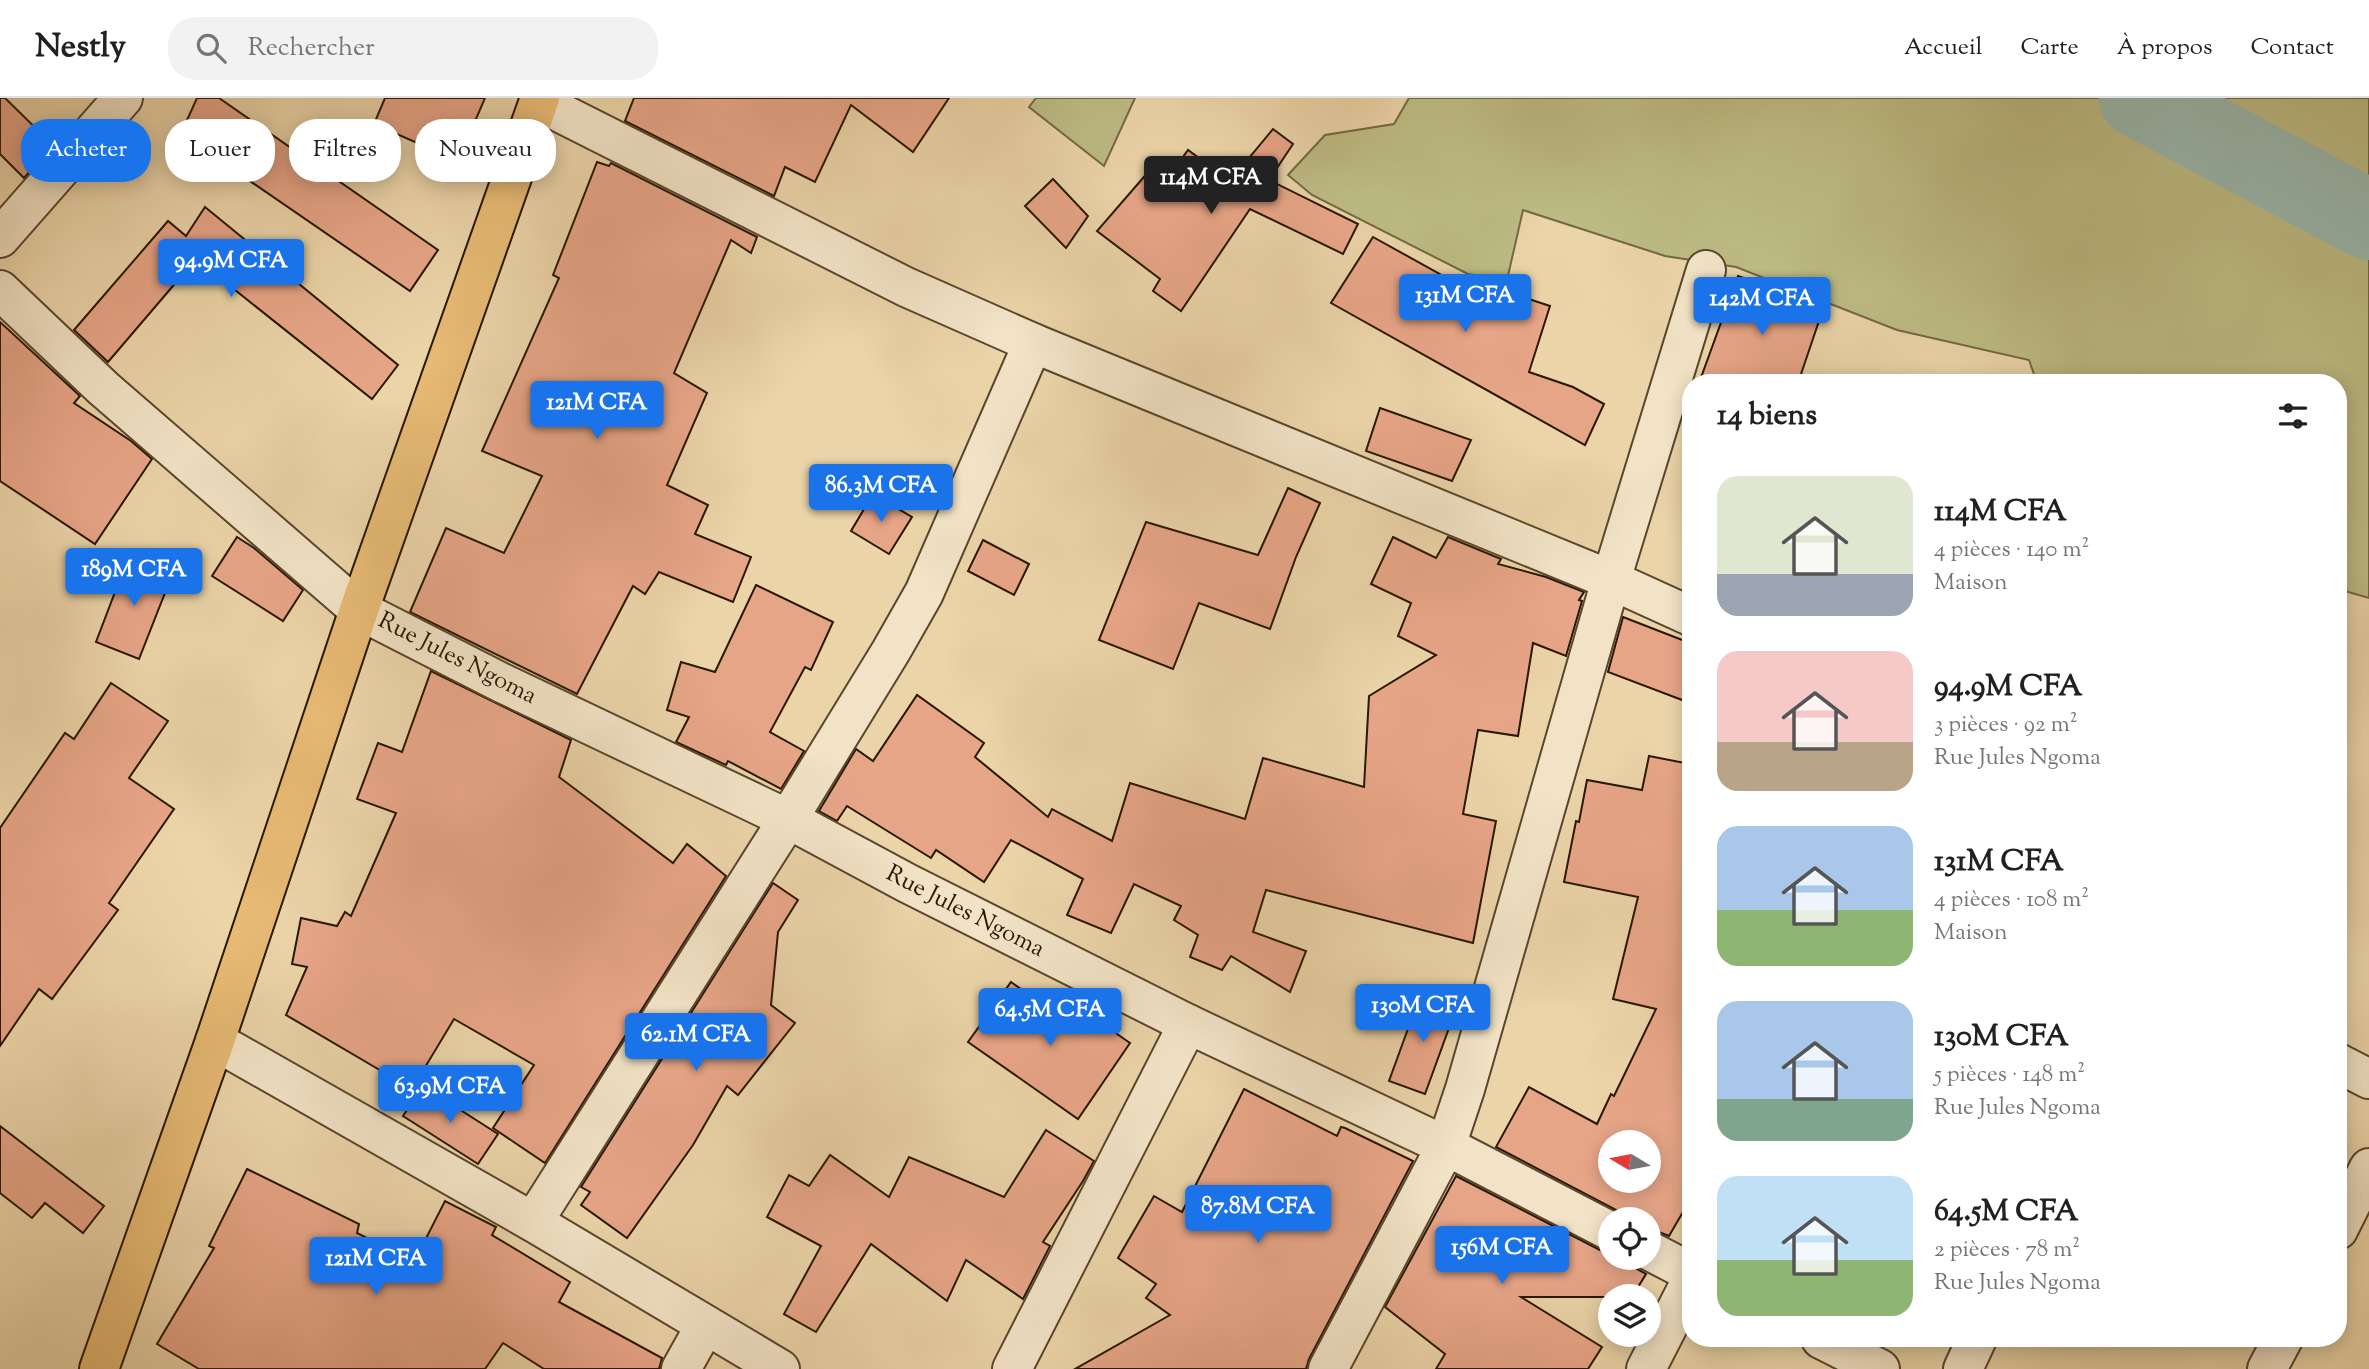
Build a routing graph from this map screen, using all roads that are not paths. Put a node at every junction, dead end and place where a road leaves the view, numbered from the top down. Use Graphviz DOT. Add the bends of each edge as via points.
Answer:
graph roads {
  1 [pos="123,98"];
  2 [pos="539,100"];
  3 [pos="0,238"];
  4 [pos="1706,270"];
  5 [pos="0,290"];
  6 [pos="1034,342"];
  7 [pos="1611,580"];
  8 [pos="359,610"];
  9 [pos="1682,612"];
  10 [pos="788,819"];
  11 [pos="1188,1024"];
  12 [pos="215,1041"];
  13 [pos="2347,1068"];
  14 [pos="2369,1079"];
  15 [pos="1446,1146"];
  16 [pos="2369,1168"];
  17 [pos="2347,1212"];
  18 [pos="533,1222"];
  19 [pos="1598,1225"];
  20 [pos="1661,1257"];
  21 [pos="1682,1268"];
  22 [pos="1682,1299"];
  23 [pos="705,1326"];
  24 [pos="1837,1347"];
  25 [pos="1974,1347"];
  26 [pos="2279,1347"];
  27 [pos="99,1369"];
  28 [pos="681,1369"];
  29 [pos="780,1369"];
  30 [pos="1012,1369"];
  31 [pos="1328,1369"];
  32 [pos="1646,1369"];
  33 [pos="1880,1369"];
  34 [pos="1962,1369"];
  35 [pos="2267,1369"];
  1 -- 3 [label="street"];
  2 -- 6 [label="street" via="906,287"];
  2 -- 8 [label="highway"];
  4 -- 7 [label="street"];
  5 -- 8 [label="street, Rue Jules Ngoma" via="103,388"];
  6 -- 7 [label="street"];
  6 -- 10 [label="street" via="924,593"];
  7 -- 9 [label="street"];
  7 -- 15 [label="street"];
  8 -- 10 [label="street, Rue Jules Ngoma"];
  8 -- 12 [label="highway"];
  10 -- 11 [label="street, Rue Jules Ngoma"];
  10 -- 18 [label="street"];
  11 -- 15 [label="street, Rue Jules Ngoma"];
  11 -- 30 [label="street"];
  12 -- 18 [label="street"];
  12 -- 27 [label="highway"];
  13 -- 14 [label="street"];
  15 -- 19 [label="street, Rue Jules Ngoma"];
  15 -- 31 [label="street"];
  16 -- 17 [label="street"];
  18 -- 23 [label="street"];
  20 -- 21 [label="street"];
  22 -- 32 [label="street"];
  23 -- 28 [label="street"];
  23 -- 29 [label="street"];
  24 -- 33 [label="street"];
  25 -- 34 [label="street"];
  26 -- 35 [label="street"];
}
